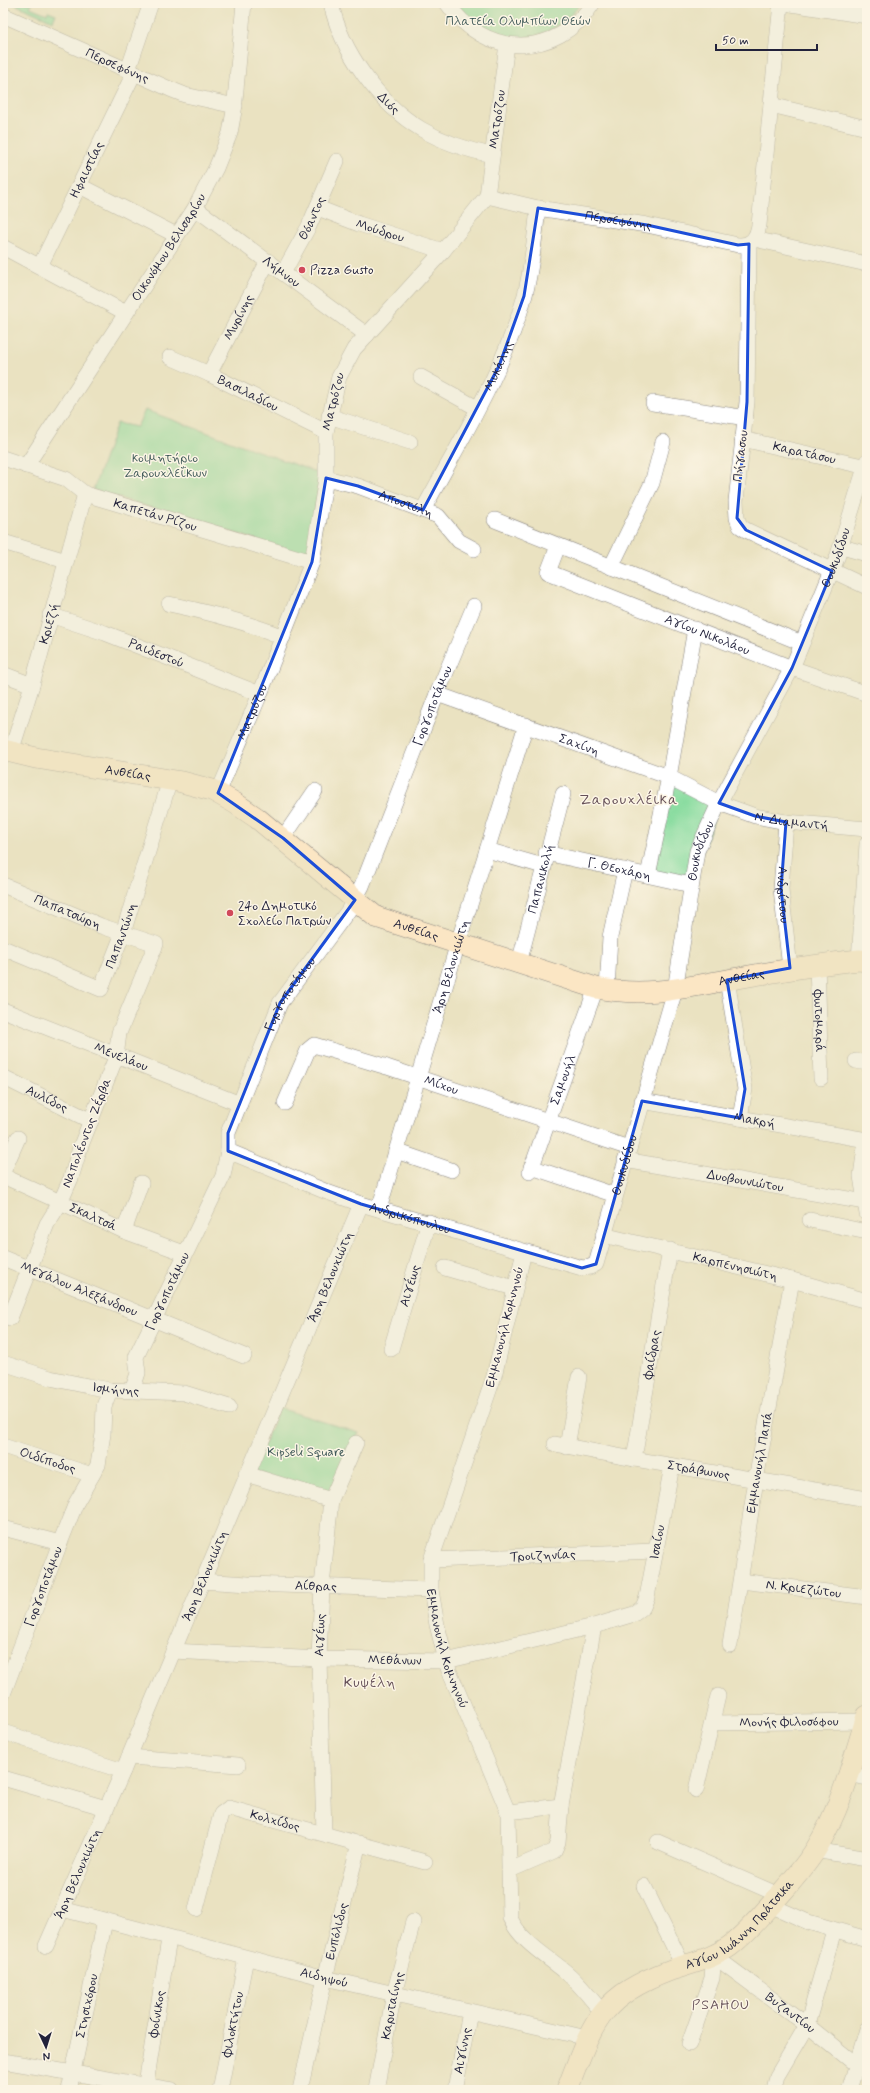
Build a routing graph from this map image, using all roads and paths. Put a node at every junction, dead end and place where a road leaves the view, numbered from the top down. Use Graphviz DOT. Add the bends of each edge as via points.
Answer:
graph roads {
  1 [pos="151,3"];
  2 [pos="244,3"];
  3 [pos="330,3"];
  4 [pos="447,3"];
  5 [pos="593,3"];
  6 [pos="781,3"];
  7 [pos="785,3"];
  8 [pos="3,15"];
  9 [pos="867,16"];
  10 [pos="507,44"];
  11 [pos="131,71"];
  12 [pos="771,105"];
  13 [pos="235,106"];
  14 [pos="867,128"];
  15 [pos="492,155"];
  16 [pos="337,161"];
  17 [pos="80,186"];
  18 [pos="487,196"];
  19 [pos="195,208"];
  20 [pos="318,208"];
  21 [pos="538,208"];
  22 [pos="176,235"];
  23 [pos="752,242"];
  24 [pos="3,247"];
  25 [pos="443,250"];
  26 [pos="268,261"];
  27 [pos="867,264"];
  28 [pos="40,266"];
  29 [pos="283,273"];
  30 [pos="126,313"];
  31 [pos="367,335"];
  32 [pos="170,357"];
  33 [pos="209,374"];
  34 [pos="422,376"];
  35 [pos="653,403"];
  36 [pos="477,408"];
  37 [pos="329,416"];
  38 [pos="746,418"];
  39 [pos="326,432"];
  40 [pos="742,439"];
  41 [pos="410,442"];
  42 [pos="663,442"];
  43 [pos="3,458"];
  44 [pos="866,465"];
  45 [pos="26,466"];
  46 [pos="326,478"];
  47 [pos="85,494"];
  48 [pos="423,510"];
  49 [pos="495,520"];
  50 [pos="3,542"];
  51 [pos="558,546"];
  52 [pos="842,547"];
  53 [pos="474,549"];
  54 [pos="867,554"];
  55 [pos="66,561"];
  56 [pos="312,562"];
  57 [pos="611,567"];
  58 [pos="832,571"];
  59 [pos="867,587"];
  60 [pos="169,604"];
  61 [pos="474,606"];
  62 [pos="50,615"];
  63 [pos="695,629"];
  64 [pos="283,637"];
  65 [pos="802,643"];
  66 [pos="792,668"];
  67 [pos="3,674"];
  68 [pos="32,685"];
  69 [pos="260,694"];
  70 [pos="437,694"];
  71 [pos="867,694"];
  72 [pos="526,725"];
  73 [pos="7,751"];
  74 [pos="669,777"];
  75 [pos="170,780"];
  76 [pos="315,791"];
  77 [pos="218,793"];
  78 [pos="564,794"];
  79 [pos="719,803"];
  80 [pos="786,822"];
  81 [pos="867,829"];
  82 [pos="283,838"];
  83 [pos="867,844"];
  84 [pos="487,850"];
  85 [pos="545,859"];
  86 [pos="625,870"];
  87 [pos="648,875"];
  88 [pos="3,885"];
  89 [pos="691,885"];
  90 [pos="355,900"];
  91 [pos="123,933"];
  92 [pos="458,943"];
  93 [pos="156,944"];
  94 [pos="3,948"];
  95 [pos="863,960"];
  96 [pos="519,963"];
  97 [pos="817,964"];
  98 [pos="790,968"];
  99 [pos="727,980"];
  100 [pos="602,989"];
  101 [pos="675,990"];
  102 [pos="3,1010"];
  103 [pos="116,1057"];
  104 [pos="3,1077"];
  105 [pos="418,1078"];
  106 [pos="821,1078"];
  107 [pos="642,1101"];
  108 [pos="285,1103"];
  109 [pos="240,1104"];
  110 [pos="740,1118"];
  111 [pos="91,1121"];
  112 [pos="549,1121"];
  113 [pos="18,1138"];
  114 [pos="866,1140"];
  115 [pos="228,1151"];
  116 [pos="396,1151"];
  117 [pos="627,1154"];
  118 [pos="451,1170"];
  119 [pos="3,1172"];
  120 [pos="3,1176"];
  121 [pos="141,1183"];
  122 [pos="615,1194"];
  123 [pos="60,1203"];
  124 [pos="361,1204"];
  125 [pos="866,1208"];
  126 [pos="379,1209"];
  127 [pos="810,1220"];
  128 [pos="429,1222"];
  129 [pos="124,1231"];
  130 [pos="867,1232"];
  131 [pos="603,1235"];
  132 [pos="670,1250"];
  133 [pos="524,1252"];
  134 [pos="184,1253"];
  135 [pos="3,1258"];
  136 [pos="596,1264"];
  137 [pos="30,1268"];
  138 [pos="445,1268"];
  139 [pos="792,1280"];
  140 [pos="514,1288"];
  141 [pos="867,1301"];
  142 [pos="10,1318"];
  143 [pos="153,1320"];
  144 [pos="390,1349"];
  145 [pos="244,1356"];
  146 [pos="3,1363"];
  147 [pos="579,1377"];
  148 [pos="110,1390"];
  149 [pos="132,1391"];
  150 [pos="229,1406"];
  151 [pos="356,1443"];
  152 [pos="3,1446"];
  153 [pos="634,1459"];
  154 [pos="672,1466"];
  155 [pos="246,1474"];
  156 [pos="92,1475"];
  157 [pos="756,1480"];
  158 [pos="867,1499"];
  159 [pos="331,1500"];
  160 [pos="3,1528"];
  161 [pos="60,1543"];
  162 [pos="655,1551"];
  163 [pos="431,1560"];
  164 [pos="201,1581"];
  165 [pos="741,1581"];
  166 [pos="322,1586"];
  167 [pos="431,1590"];
  168 [pos="867,1596"];
  169 [pos="634,1614"];
  170 [pos="594,1626"];
  171 [pos="730,1645"];
  172 [pos="173,1651"];
  173 [pos="319,1659"];
  174 [pos="446,1661"];
  175 [pos="3,1694"];
  176 [pos="718,1696"];
  177 [pos="866,1718"];
  178 [pos="712,1723"];
  179 [pos="3,1732"];
  180 [pos="129,1757"];
  181 [pos="238,1765"];
  182 [pos="123,1771"];
  183 [pos="858,1776"];
  184 [pos="3,1778"];
  185 [pos="696,1790"];
  186 [pos="561,1806"];
  187 [pos="106,1808"];
  188 [pos="508,1812"];
  189 [pos="324,1833"];
  190 [pos="658,1842"];
  191 [pos="359,1843"];
  192 [pos="815,1850"];
  193 [pos="867,1860"];
  194 [pos="425,1862"];
  195 [pos="510,1870"];
  196 [pos="644,1886"];
  197 [pos="775,1900"];
  198 [pos="62,1909"];
  199 [pos="196,1909"];
  200 [pos="106,1921"];
  201 [pos="412,1922"];
  202 [pos="834,1930"];
  203 [pos="169,1938"];
  204 [pos="867,1939"];
  205 [pos="46,1946"];
  206 [pos="714,1956"];
  207 [pos="246,1958"];
  208 [pos="683,1966"];
  209 [pos="325,1978"];
  210 [pos="394,1994"];
  211 [pos="470,2012"];
  212 [pos="602,2012"];
  213 [pos="807,2025"];
  214 [pos="867,2028"];
  215 [pos="587,2038"];
  216 [pos="689,2044"];
  217 [pos="3,2061"];
  218 [pos="862,2067"];
  219 [pos="72,2074"];
  220 [pos="145,2088"];
  221 [pos="69,2090"];
  222 [pos="172,2090"];
  223 [pos="220,2090"];
  224 [pos="300,2090"];
  225 [pos="376,2090"];
  226 [pos="455,2090"];
  227 [pos="567,2090"];
  228 [pos="774,2090"];
  229 [pos="849,2090"];
  1 -- 11 [label="street, Ηφαιστίας"];
  2 -- 13 [label="street, Οικονόμου Βελισαρίου"];
  3 -- 15 [label="street, Διός" via="343,40 356,63 390,104 419,128 438,139"];
  4 -- 10 [label="street" via="455,15 478,34 492,41"];
  5 -- 10 [label="street" via="572,27 558,36 524,45"];
  6 -- 12 [label="street, Πήγασου"];
  7 -- 9 [label="street"];
  8 -- 11 [label="street, Περσεφόνης"];
  10 -- 15 [label="street, Ματρόζου"];
  11 -- 13 [label="street, Περσεφόνης" via="185,95"];
  11 -- 17 [label="street, Ηφαιστίας"];
  12 -- 14 [label="street"];
  12 -- 23 [label="street, Πήγασου" via="759,225"];
  13 -- 19 [label="street, Οικονόμου Βελισαρίου" via="225,147"];
  15 -- 18 [label="street, Ματρόζου"];
  16 -- 20 [label="street, Θόαντος"];
  17 -- 22 [label="street"];
  17 -- 28 [label="street, Ηφαιστίας"];
  18 -- 21 [label="street, Περσεφόνης"];
  18 -- 25 [label="street, Ματρόζου"];
  19 -- 22 [label="street, Οικονόμου Βελισαρίου"];
  19 -- 26 [label="street, Λήμνου"];
  20 -- 25 [label="street, Μούδρου"];
  20 -- 29 [label="street, Θόαντος"];
  21 -- 23 [label="street, Περσεφόνης" via="647,225 738,245"];
  21 -- 36 [label="street, Μυκάλης" via="530,272 524,296 499,366"];
  22 -- 30 [label="street, Οικονόμου Βελισαρίου"];
  23 -- 27 [label="street"];
  23 -- 38 [label="street, Πήγασου"];
  24 -- 28 [label="street"];
  25 -- 31 [label="street, Ματρόζου"];
  26 -- 29 [label="street, Λήμνου"];
  26 -- 33 [label="street, Μυρίνης"];
  28 -- 30 [label="street"];
  29 -- 31 [label="street, Λήμνου"];
  30 -- 45 [label="street, Οικονόμου Βελισαρίου"];
  31 -- 37 [label="street, Ματρόζου" via="354,349 339,377"];
  32 -- 33 [label="street, Βασιλαδίου"];
  33 -- 39 [label="street, Βασιλαδίου"];
  34 -- 36 [label="street"];
  35 -- 38 [label="street"];
  36 -- 48 [label="street, Μυκάλης"];
  37 -- 39 [label="street, Ματρόζου"];
  37 -- 41 [label="street"];
  38 -- 40 [label="street, Πήγασου"];
  39 -- 46 [label="street, Ματρόζου"];
  40 -- 44 [label="street, Καρατάσου"];
  40 -- 58 [label="street, Πήγασου" via="736,501 740,526"];
  42 -- 57 [label="street" via="652,483"];
  43 -- 45 [label="street, Καπετάν Ρίζου"];
  44 -- 52 [label="street, Θουκυδίδου"];
  45 -- 47 [label="street, Καπετάν Ρίζου" via="66,479"];
  46 -- 48 [label="street, Αποστόλη" via="358,486"];
  46 -- 56 [label="street, Ματρόζου"];
  47 -- 55 [label="street, Κριεζή"];
  47 -- 56 [label="street, Καπετάν Ρίζου"];
  48 -- 53 [label="street, Αποστόλη" via="438,516 459,541"];
  49 -- 51 [label="street, Αγίου Νικολάου"];
  50 -- 55 [label="street"];
  51 -- 57 [label="street, Αγίου Νικολάου"];
  51 -- 63 [label="street, Αγίου Νικολάου" via="548,572"];
  52 -- 54 [label="street"];
  52 -- 58 [label="street, Θουκυδίδου"];
  55 -- 62 [label="street, Κριεζή"];
  56 -- 64 [label="street, Ματρόζου"];
  57 -- 65 [label="street, Αγίου Νικολάου"];
  58 -- 59 [label="street, Πήγασου"];
  58 -- 65 [label="street, Θουκυδίδου"];
  60 -- 64 [label="street" via="246,623"];
  61 -- 70 [label="street, Γοργοποτάμου"];
  62 -- 68 [label="street, Κριεζή"];
  62 -- 69 [label="street, Ραιδεστού" via="105,633"];
  63 -- 66 [label="street, Αγίου Νικολάου"];
  63 -- 74 [label="street"];
  64 -- 69 [label="street, Ματρόζου"];
  65 -- 66 [label="street, Θουκυδίδου"];
  66 -- 71 [label="street, Αγίου Νικολάου"];
  66 -- 79 [label="street, Θουκυδίδου"];
  67 -- 68 [label="street"];
  68 -- 73 [label="street, Κριεζή"];
  69 -- 77 [label="street, Ματρόζου"];
  70 -- 72 [label="street, Σαχίνη"];
  70 -- 90 [label="street, Γοργοποτάμου" via="377,851"];
  72 -- 74 [label="street, Σαχίνη"];
  72 -- 84 [label="street, Άρη Βελουχιώτη"];
  73 -- 75 [label="main road, Ανθείας"];
  74 -- 79 [label="street, Σαχίνη"];
  74 -- 87 [label="street"];
  75 -- 77 [label="main road, Ανθείας" via="194,784"];
  75 -- 91 [label="street, Παπαντώνη"];
  76 -- 82 [label="street"];
  77 -- 82 [label="main road, Ανθείας" via="236,803"];
  78 -- 85 [label="street, Παπανικολή"];
  79 -- 80 [label="street, Ν. Διαμαντή" via="755,816"];
  79 -- 89 [label="street, Θουκυδίδου" via="697,851"];
  80 -- 81 [label="street, Ν. Διαμαντή"];
  80 -- 98 [label="street, Ανδρίτσου" via="781,889"];
  82 -- 90 [label="main road, Ανθείας"];
  83 -- 95 [label="street"];
  84 -- 85 [label="street, Γ. Θεοχάρη"];
  84 -- 92 [label="street, Άρη Βελουχιώτη"];
  85 -- 86 [label="street, Γ. Θεοχάρη"];
  85 -- 96 [label="street, Παπανικολή"];
  86 -- 87 [label="street, Γ. Θεοχάρη"];
  86 -- 100 [label="street, Σαμουήλ" via="610,937"];
  87 -- 89 [label="street, Γ. Θεοχάρη"];
  88 -- 91 [label="street, Παπατσώρη"];
  89 -- 101 [label="street, Θουκυδίδου"];
  90 -- 92 [label="main road, Ανθείας" via="376,917"];
  90 -- 109 [label="street, Γοργοποτάμου" via="280,1003"];
  91 -- 93 [label="street, Παπατσώρη"];
  91 -- 94 [label="street, Παπαντώνη" via="101,989"];
  92 -- 96 [label="main road, Ανθείας"];
  92 -- 105 [label="street, Άρη Βελουχιώτη"];
  93 -- 103 [label="street, Ναπολέοντος Ζέρβα" via="119,1033"];
  95 -- 97 [label="main road, Ανθείας"];
  96 -- 100 [label="main road, Ανθείας"];
  97 -- 98 [label="main road, Ανθείας"];
  97 -- 106 [label="street, Φωτομαρά"];
  98 -- 99 [label="main road, Ανθείας"];
  99 -- 101 [label="main road, Ανθείας"];
  99 -- 110 [label="street" via="745,1089"];
  100 -- 101 [label="main road, Ανθείας" via="638,993"];
  100 -- 112 [label="street, Σαμουήλ"];
  101 -- 107 [label="street, Θουκυδίδου"];
  102 -- 103 [label="street, Μενελάου"];
  103 -- 109 [label="street, Μενελάου"];
  103 -- 111 [label="street, Ναπολέοντος Ζέρβα"];
  104 -- 111 [label="street, Αυλίδος"];
  105 -- 108 [label="street, Μίχου" via="314,1046 308,1050"];
  105 -- 112 [label="street, Μίχου"];
  105 -- 116 [label="street, Άρη Βελουχιώτη"];
  107 -- 110 [label="street, Μακρή"];
  107 -- 117 [label="street, Θουκυδίδου"];
  109 -- 115 [label="street, Γοργοποτάμου" via="228,1133"];
  110 -- 114 [label="street, Μακρή"];
  111 -- 123 [label="street, Ναπολέοντος Ζέρβα"];
  112 -- 117 [label="street, Μίχου"];
  112 -- 122 [label="street, Σαμουήλ" via="530,1170"];
  113 -- 119 [label="street"];
  114 -- 125 [label="street" via="861,1176"];
  115 -- 124 [label="street, Ανδρικόπουλου"];
  115 -- 134 [label="street, Γοργοποτάμου" via="223,1176"];
  116 -- 118 [label="street"];
  116 -- 126 [label="street, Άρη Βελουχιώτη"];
  117 -- 122 [label="street, Θουκυδίδου"];
  117 -- 125 [label="street, Δυοβουνιώτου"];
  120 -- 123 [label="street, Σκαλτσά"];
  121 -- 129 [label="street"];
  122 -- 131 [label="street, Θουκυδίδου"];
  123 -- 129 [label="street, Σκαλτσά"];
  123 -- 137 [label="street, Ναπολέοντος Ζέρβα" via="47,1224"];
  124 -- 126 [label="street, Ανδρικόπουλου"];
  124 -- 155 [label="street, Άρη Βελουχιώτη"];
  126 -- 128 [label="street, Ανδρικόπουλου"];
  127 -- 130 [label="street"];
  128 -- 133 [label="street, Ανδρικόπουλου"];
  128 -- 144 [label="street, Αιγέως"];
  129 -- 134 [label="street, Σκαλτσά"];
  131 -- 132 [label="street, Καρπενησιώτη"];
  131 -- 136 [label="street, Θουκυδίδου"];
  132 -- 139 [label="street, Καρπενησιώτη"];
  132 -- 153 [label="street, Φαίδρας"];
  133 -- 136 [label="street, Ανδρικόπουλου" via="582,1268"];
  133 -- 140 [label="street, Εμμανουήλ Κομνηνού"];
  134 -- 143 [label="street, Γοργοποτάμου"];
  135 -- 137 [label="street, Μεγάλου Αλεξάνδρου"];
  137 -- 142 [label="street, Ναπολέοντος Ζέρβα"];
  137 -- 143 [label="street, Μεγάλου Αλεξάνδρου"];
  138 -- 140 [label="street"];
  139 -- 141 [label="street, Καρπενησιώτη"];
  139 -- 157 [label="street, Εμμανουήλ Παπά"];
  140 -- 163 [label="street, Εμμανουήλ Κομνηνού" via="494,1376"];
  143 -- 145 [label="street, Μεγάλου Αλεξάνδρου"];
  143 -- 149 [label="street, Γοργοποτάμου" via="136,1357 138,1373"];
  146 -- 148 [label="street, Ισμήνης" via="50,1378"];
  147 -- 153 [label="street, Στράβωνος" via="561,1445"];
  148 -- 149 [label="street, Ισμήνης"];
  148 -- 156 [label="street, Γοργοποτάμου" via="104,1406 99,1461"];
  149 -- 150 [label="street, Ισμήνης" via="184,1393"];
  151 -- 159 [label="street, Αιγέως"];
  152 -- 156 [label="street, Οιδίποδος"];
  153 -- 154 [label="street, Στράβωνος"];
  154 -- 157 [label="street, Στράβωνος"];
  154 -- 162 [label="street, Ισαίου"];
  155 -- 159 [label="street"];
  155 -- 164 [label="street, Άρη Βελουχιώτη"];
  156 -- 161 [label="street, Γοργοποτάμου" via="76,1503"];
  157 -- 158 [label="street, Στράβωνος"];
  157 -- 165 [label="street, Εμμανουήλ Παπά"];
  159 -- 166 [label="street, Αιγέως"];
  160 -- 161 [label="street"];
  161 -- 175 [label="street, Γοργοποτάμου"];
  162 -- 163 [label="street, Τροιζηνίας"];
  162 -- 169 [label="street, Ισαίου" via="647,1597 643,1607"];
  163 -- 167 [label="street, Εμμανουήλ Κομνηνού"];
  164 -- 166 [label="street, Αίθρας"];
  164 -- 172 [label="street, Άρη Βελουχιώτη"];
  165 -- 168 [label="street, Ν. Κριεζώτου"];
  165 -- 171 [label="street, Εμμανουήλ Παπά"];
  166 -- 167 [label="street, Αίθρας"];
  166 -- 173 [label="street, Αιγέως"];
  167 -- 174 [label="street, Εμμανουήλ Κομνηνού"];
  169 -- 170 [label="street, Μεθάνων"];
  170 -- 174 [label="street, Μεθάνων"];
  170 -- 186 [label="street"];
  172 -- 173 [label="street, Μεθάνων"];
  172 -- 180 [label="street, Άρη Βελουχιώτη"];
  173 -- 174 [label="street, Μεθάνων"];
  173 -- 189 [label="street, Αιγέως"];
  174 -- 188 [label="street, Εμμανουήλ Κομνηνού"];
  176 -- 178 [label="street"];
  177 -- 178 [label="street, Μονής Φιλοσόφου"];
  177 -- 183 [label="main road, Αγίου Ιωάννη Πράτσικα"];
  178 -- 185 [label="street"];
  179 -- 182 [label="street"];
  180 -- 181 [label="street"];
  180 -- 182 [label="street, Άρη Βελουχιώτη"];
  182 -- 187 [label="street, Άρη Βελουχιώτη"];
  183 -- 192 [label="main road, Αγίου Ιωάννη Πράτσικα"];
  184 -- 187 [label="street"];
  186 -- 188 [label="street"];
  186 -- 195 [label="street" via="558,1842 554,1851"];
  187 -- 198 [label="street, Άρη Βελουχιώτη"];
  188 -- 195 [label="street, Εμμανουήλ Κομνηνού"];
  189 -- 191 [label="street, Κολχίδος"];
  189 -- 199 [label="street, Κολχίδος" via="234,1808 226,1810 221,1814"];
  190 -- 197 [label="street"];
  191 -- 194 [label="street, Κολχίδος"];
  191 -- 209 [label="street, Ευπόλιδος"];
  192 -- 193 [label="street"];
  192 -- 197 [label="main road, Αγίου Ιωάννη Πράτσικα"];
  195 -- 212 [label="street, Εμμανουήλ Κομνηνού" via="510,1918 514,1927 569,1974"];
  196 -- 208 [label="street"];
  197 -- 202 [label="street" via="795,1917"];
  197 -- 206 [label="main road, Αγίου Ιωάννη Πράτσικα" via="737,1940"];
  198 -- 200 [label="street, Αιδηψού"];
  198 -- 205 [label="street, Άρη Βελουχιώτη"];
  200 -- 203 [label="street, Αιδηψού"];
  200 -- 219 [label="street, Στησιχόρου"];
  201 -- 210 [label="street, Καρυταίνης"];
  202 -- 204 [label="street"];
  202 -- 213 [label="street"];
  203 -- 207 [label="street, Αιδηψού"];
  203 -- 220 [label="street, Φοίνικος"];
  206 -- 208 [label="main road, Αγίου Ιωάννη Πράτσικα"];
  206 -- 213 [label="street, Βυζαντίου"];
  206 -- 216 [label="street" via="712,1978"];
  207 -- 209 [label="street, Αιδηψού"];
  207 -- 223 [label="street, Φιλοκτήτου"];
  208 -- 212 [label="main road, Αγίου Ιωάννη Πράτσικα" via="629,1990"];
  209 -- 210 [label="street, Αιδηψού"];
  209 -- 224 [label="street, Ευπόλιδος"];
  210 -- 211 [label="street, Αιδηψού"];
  210 -- 225 [label="street, Καρυταίνης"];
  211 -- 215 [label="street, Αιδηψού"];
  211 -- 226 [label="street, Αιγίνης"];
  212 -- 215 [label="main road, Αγίου Ιωάννη Πράτσικα"];
  213 -- 218 [label="street, Βυζαντίου"];
  213 -- 228 [label="street" via="777,2076"];
  214 -- 218 [label="street"];
  215 -- 227 [label="main road, Αγίου Ιωάννη Πράτσικα"];
  217 -- 219 [label="street"];
  218 -- 229 [label="street"];
  219 -- 220 [label="street"];
  219 -- 221 [label="street, Στησιχόρου"];
  220 -- 222 [label="street"];
}
